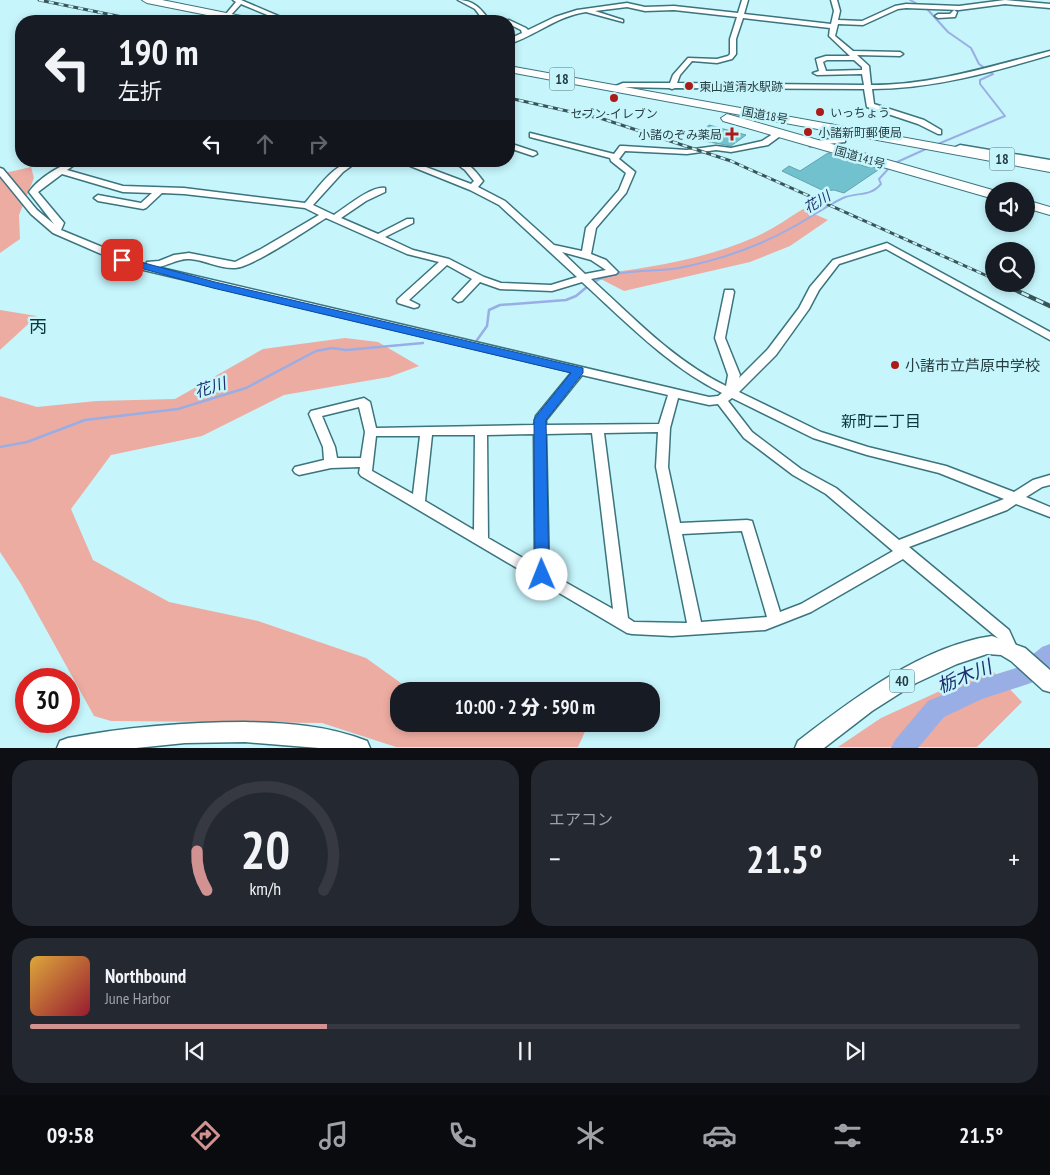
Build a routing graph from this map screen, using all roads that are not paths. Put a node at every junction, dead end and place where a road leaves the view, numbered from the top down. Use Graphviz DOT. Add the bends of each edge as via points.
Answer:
graph roads {
  1 [pos="147,0"];
  2 [pos="461,0"];
  3 [pos="638,0"];
  4 [pos="745,0"];
  5 [pos="834,0"];
  6 [pos="238,1"];
  7 [pos="631,5"];
  8 [pos="1050,6"];
  9 [pos="952,8"];
  10 [pos="586,10"];
  11 [pos="214,15"];
  12 [pos="233,15"];
  13 [pos="272,15"];
  14 [pos="482,15"];
  15 [pos="740,16"];
  16 [pos="938,16"];
  17 [pos="621,22"];
  18 [pos="515,24"];
  19 [pos="834,24"];
  20 [pos="526,33"];
  21 [pos="515,39"];
  22 [pos="1050,52"];
  23 [pos="850,53"];
  24 [pos="900,54"];
  25 [pos="856,58"];
  26 [pos="515,70"];
  27 [pos="866,72"];
  28 [pos="867,88"];
  29 [pos="671,93"];
  30 [pos="705,108"];
  31 [pos="829,127"];
  32 [pos="938,132"];
  33 [pos="779,134"];
  34 [pos="533,135"];
  35 [pos="813,144"];
  36 [pos="515,147"];
  37 [pos="953,150"];
  38 [pos="533,154"];
  39 [pos="616,157"];
  40 [pos="1050,163"];
  41 [pos="67,167"];
  42 [pos="345,167"];
  43 [pos="418,167"];
  44 [pos="464,167"];
  45 [pos="1050,168"];
  46 [pos="0,171"];
  47 [pos="60,172"];
  48 [pos="473,188"];
  49 [pos="160,190"];
  50 [pos="382,190"];
  51 [pos="985,192"];
  52 [pos="98,198"];
  53 [pos="307,206"];
  54 [pos="1035,207"];
  55 [pos="1050,211"];
  56 [pos="330,217"];
  57 [pos="410,221"];
  58 [pos="56,231"];
  59 [pos="380,237"];
  60 [pos="552,248"];
  61 [pos="586,255"];
  62 [pos="446,261"];
  63 [pos="134,265"];
  64 [pos="478,278"];
  65 [pos="586,280"];
  66 [pos="729,292"];
  67 [pos="458,299"];
  68 [pos="414,306"];
  69 [pos="1050,337"];
  70 [pos="579,371"];
  71 [pos="674,393"];
  72 [pos="726,397"];
  73 [pos="664,428"];
  74 [pos="598,430"];
  75 [pos="540,431"];
  76 [pos="371,432"];
  77 [pos="426,432"];
  78 [pos="481,432"];
  79 [pos="366,462"];
  80 [pos="331,464"];
  81 [pos="299,470"];
  82 [pos="1050,480"];
  83 [pos="1017,498"];
  84 [pos="418,504"];
  85 [pos="1050,512"];
  86 [pos="675,528"];
  87 [pos="481,540"];
  88 [pos="901,548"];
  89 [pos="542,575"];
  90 [pos="621,620"];
  91 [pos="775,621"];
  92 [pos="695,628"];
  93 [pos="1011,650"];
  94 [pos="1050,683"];
  95 [pos="68,748"];
  96 [pos="359,748"];
  97 [pos="806,748"];
  1 -- 11 [label="highway"];
  2 -- 14 [label="street" via="477,8"];
  3 -- 7 [label="street"];
  4 -- 15 [label="street"];
  5 -- 19 [label="street"];
  6 -- 12 [label="street"];
  6 -- 13 [label="street"];
  7 -- 10 [label="street"];
  7 -- 15 [label="street" via="645,9 674,8"];
  8 -- 9 [label="street" via="1005,2"];
  9 -- 16 [label="street" via="953,16"];
  9 -- 19 [label="street" via="897,7 863,24"];
  10 -- 17 [label="street"];
  10 -- 20 [label="street" via="557,18"];
  15 -- 19 [label="street"];
  15 -- 29 [label="street" via="730,58 717,61 690,59 677,75"];
  18 -- 20 [label="street" via="524,28"];
  19 -- 23 [label="street" via="832,36"];
  20 -- 21 [label="street"];
  22 -- 28 [label="street" via="940,81"];
  23 -- 24 [label="street"];
  23 -- 25 [label="street"];
  25 -- 27 [label="street" via="865,66"];
  25 -- 27 [label="street" via="826,58 819,61 819,73"];
  26 -- 29 [label="highway, 18" via="615,88"];
  27 -- 28 [label="street"];
  28 -- 29 [label="street"];
  28 -- 32 [label="street" via="870,105 913,119"];
  29 -- 30 [label="highway, 国道141号"];
  30 -- 31 [label="highway, 国道18号 / 18"];
  30 -- 33 [label="highway, 国道141号"];
  31 -- 35 [label="street" via="826,135 842,140"];
  31 -- 37 [label="highway, 国道18号 / 18"];
  33 -- 35 [label="highway, 国道141号"];
  33 -- 39 [label="street" via="765,143 731,150 716,148 687,152 626,147"];
  34 -- 39 [label="street"];
  35 -- 51 [label="highway, 国道141号"];
  36 -- 38 [label="street"];
  37 -- 40 [label="street" via="960,147"];
  37 -- 45 [label="highway, 国道18号 / 18"];
  39 -- 61 [label="street" via="614,159 631,172 623,191 591,228"];
  41 -- 47 [label="street"];
  42 -- 53 [label="street"];
  43 -- 48 [label="street"];
  44 -- 48 [label="street" via="479,181"];
  46 -- 58 [label="street" via="34,212"];
  47 -- 49 [label="street" via="123,189"];
  47 -- 58 [label="street" via="33,192 60,223"];
  48 -- 60 [label="street" via="502,203"];
  49 -- 52 [label="street" via="143,206"];
  49 -- 53 [label="street"];
  50 -- 56 [label="street"];
  53 -- 56 [label="street"];
  54 -- 55 [label="highway"];
  56 -- 59 [label="street"];
  56 -- 63 [label="street" via="237,265 195,256 180,256 158,266"];
  57 -- 59 [label="street"];
  58 -- 63 [label="street"];
  59 -- 62 [label="street" via="410,252"];
  60 -- 61 [label="street"];
  60 -- 65 [label="street"];
  61 -- 65 [label="street" via="611,267 613,272"];
  62 -- 64 [label="street"];
  62 -- 68 [label="street" via="402,301"];
  63 -- 70 [label="street"];
  64 -- 65 [label="street" via="500,286 552,288"];
  64 -- 67 [label="street"];
  65 -- 72 [label="street" via="659,347"];
  66 -- 72 [label="street" via="720,338 734,375"];
  69 -- 72 [label="street" via="887,246 836,262 772,352"];
  70 -- 71 [label="street"];
  70 -- 75 [label="street" via="540,419"];
  71 -- 72 [label="street" via="709,401"];
  71 -- 73 [label="street"];
  72 -- 83 [label="street" via="817,435 942,469"];
  72 -- 88 [label="street" via="748,435 797,472 831,491"];
  73 -- 74 [label="street"];
  73 -- 86 [label="street" via="662,466"];
  74 -- 75 [label="street"];
  74 -- 90 [label="street"];
  75 -- 78 [label="street"];
  75 -- 89 [label="street"];
  76 -- 77 [label="street"];
  76 -- 79 [label="street"];
  76 -- 80 [label="street" via="364,402 315,414 329,447"];
  77 -- 78 [label="street"];
  77 -- 84 [label="street"];
  78 -- 87 [label="street"];
  79 -- 80 [label="street"];
  79 -- 84 [label="street" via="365,473"];
  80 -- 81 [label="street"];
  82 -- 83 [label="street" via="1036,483"];
  83 -- 85 [label="street"];
  83 -- 88 [label="street"];
  84 -- 87 [label="street"];
  86 -- 91 [label="street" via="747,525"];
  86 -- 92 [label="street"];
  87 -- 89 [label="street"];
  88 -- 91 [label="street" via="806,608"];
  88 -- 93 [label="street" via="1004,635"];
  89 -- 90 [label="street"];
  90 -- 92 [label="street" via="632,628"];
  91 -- 92 [label="street"];
  93 -- 94 [label="main road"];
  93 -- 97 [label="main road, 40" via="993,645 936,662"];
  95 -- 96 [label="main road" via="109,739 211,733 304,735"];
}
